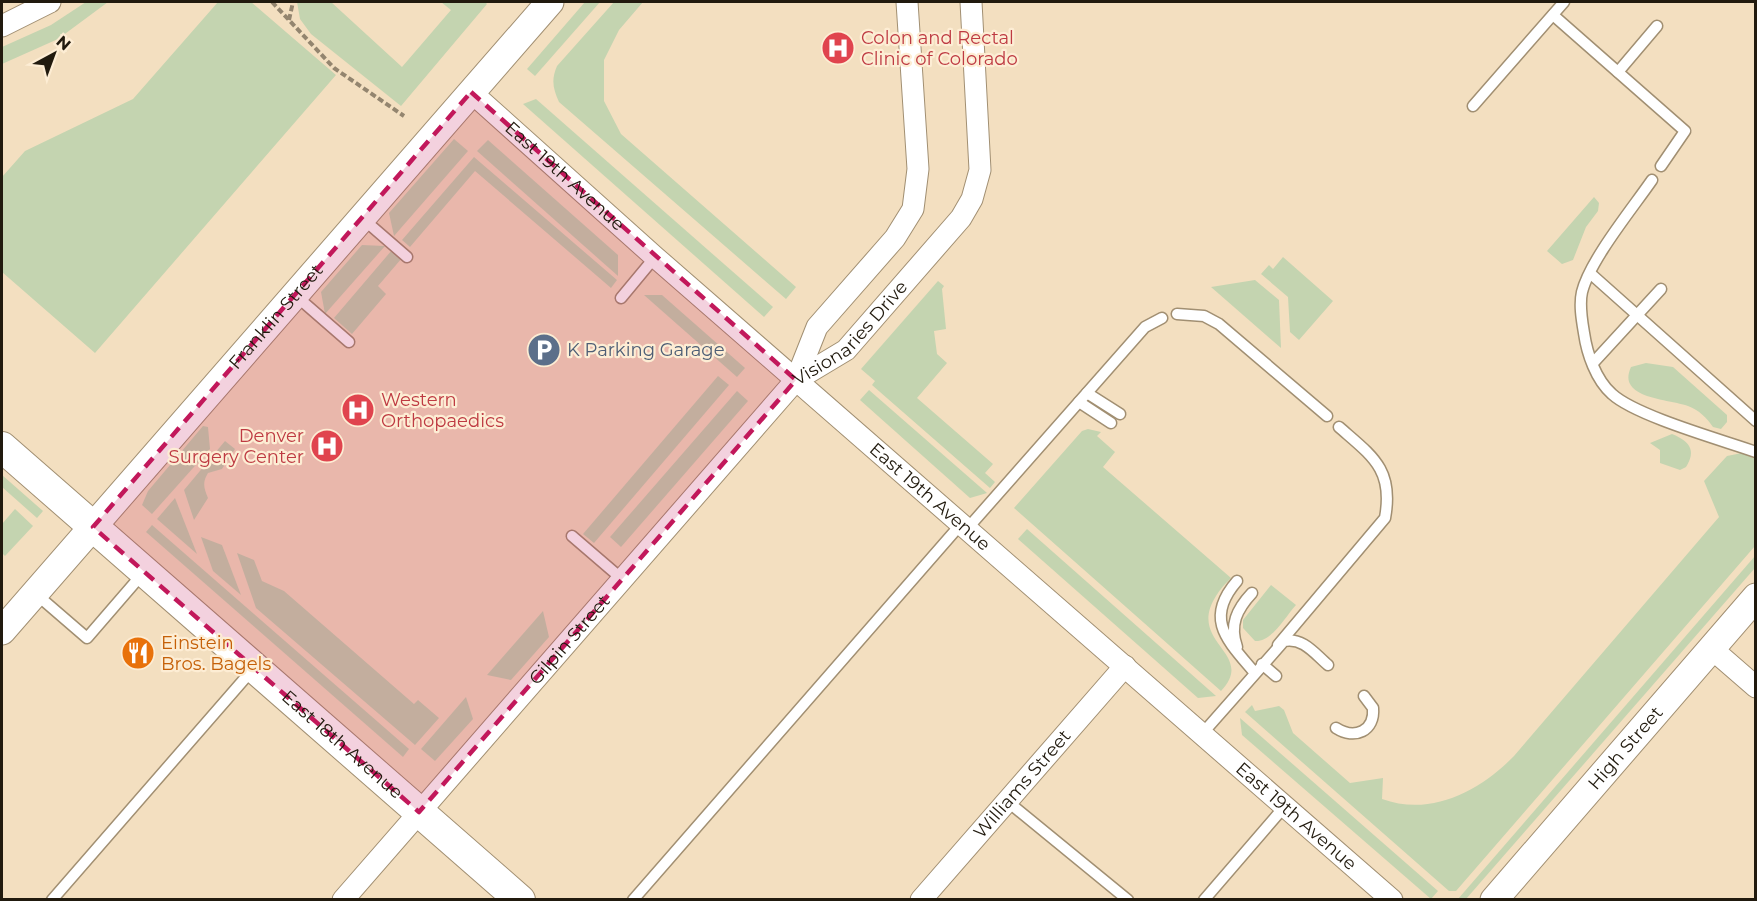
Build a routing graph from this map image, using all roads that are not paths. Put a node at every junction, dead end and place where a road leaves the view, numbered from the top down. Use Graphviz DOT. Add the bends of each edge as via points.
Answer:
graph roads {
  1 [pos="50,2"];
  2 [pos="550,2"];
  3 [pos="907,2"];
  4 [pos="971,2"];
  5 [pos="1564,2"];
  6 [pos="1553,15"];
  7 [pos="2,26"];
  8 [pos="1657,26"];
  9 [pos="1617,72"];
  10 [pos="471,92"];
  11 [pos="1473,106"];
  12 [pos="1661,166"];
  13 [pos="1652,180"];
  14 [pos="362,218"];
  15 [pos="407,257"];
  16 [pos="656,257"];
  17 [pos="1591,274"];
  18 [pos="1660,289"];
  19 [pos="294,295"];
  20 [pos="621,298"];
  21 [pos="1177,314"];
  22 [pos="1637,315"];
  23 [pos="1161,318"];
  24 [pos="349,342"];
  25 [pos="1593,363"];
  26 [pos="796,380"];
  27 [pos="1087,393"];
  28 [pos="1079,402"];
  29 [pos="1120,414"];
  30 [pos="1327,416"];
  31 [pos="1755,421"];
  32 [pos="1111,423"];
  33 [pos="1339,427"];
  34 [pos="2,447"];
  35 [pos="1755,452"];
  36 [pos="964,526"];
  37 [pos="93,527"];
  38 [pos="572,536"];
  39 [pos="145,572"];
  40 [pos="622,579"];
  41 [pos="1237,581"];
  42 [pos="34,593"];
  43 [pos="1251,593"];
  44 [pos="1755,597"];
  45 [pos="2,631"];
  46 [pos="1278,645"];
  47 [pos="1711,648"];
  48 [pos="1244,660"];
  49 [pos="1262,664"];
  50 [pos="1328,665"];
  51 [pos="1125,666"];
  52 [pos="255,668"];
  53 [pos="1254,672"];
  54 [pos="1276,676"];
  55 [pos="1755,687"];
  56 [pos="1364,696"];
  57 [pos="1336,728"];
  58 [pos="1202,734"];
  59 [pos="1007,801"];
  60 [pos="1285,807"];
  61 [pos="419,812"];
  62 [pos="52,900"];
  63 [pos="343,900"];
  64 [pos="520,900"];
  65 [pos="633,900"];
  66 [pos="921,900"];
  67 [pos="1128,900"];
  68 [pos="1204,900"];
  69 [pos="1392,900"];
  70 [pos="1494,900"];
  1 -- 7 [label="street"];
  2 -- 10 [label="street, Franklin Street"];
  3 -- 26 [label="street, Visionaries Drive" via="918,169 913,209 895,238 817,327"];
  4 -- 26 [label="street, Visionaries Drive" via="980,170 972,199 962,218 846,350"];
  5 -- 6 [label="lane"];
  6 -- 9 [label="lane"];
  6 -- 11 [label="lane"];
  8 -- 9 [label="lane"];
  9 -- 12 [label="lane" via="1685,131"];
  10 -- 14 [label="street, Franklin Street"];
  10 -- 16 [label="street, East 19th Avenue"];
  13 -- 17 [label="lane"];
  14 -- 15 [label="lane"];
  14 -- 19 [label="street, Franklin Street"];
  16 -- 20 [label="lane"];
  16 -- 26 [label="street, East 19th Avenue"];
  17 -- 22 [label="lane"];
  17 -- 25 [label="lane" via="1582,292 1581,316"];
  18 -- 22 [label="lane"];
  19 -- 24 [label="lane"];
  19 -- 37 [label="street, Franklin Street"];
  21 -- 30 [label="lane" via="1204,316 1219,324"];
  22 -- 25 [label="lane"];
  22 -- 31 [label="lane"];
  23 -- 27 [label="lane" via="1144,327"];
  25 -- 35 [label="lane" via="1612,394 1632,407"];
  26 -- 36 [label="street, East 19th Avenue"];
  26 -- 40 [label="street, Gilpin Street"];
  27 -- 28 [label="lane"];
  27 -- 29 [label="lane"];
  28 -- 32 [label="lane"];
  28 -- 36 [label="lane"];
  33 -- 46 [label="lane" via="1378,463 1386,478 1389,498 1385,518"];
  34 -- 37 [label="main road, East 18th Avenue"];
  36 -- 51 [label="street, East 19th Avenue"];
  36 -- 65 [label="lane"];
  37 -- 39 [label="main road, East 18th Avenue"];
  37 -- 42 [label="street, Franklin Street"];
  38 -- 40 [label="lane"];
  39 -- 42 [label="lane" via="87,638"];
  39 -- 52 [label="main road, East 18th Avenue"];
  40 -- 61 [label="street, Gilpin Street"];
  41 -- 48 [label="lane" via="1219,613 1226,636"];
  42 -- 45 [label="street, Franklin Street"];
  43 -- 48 [label="lane" via="1233,622 1236,645"];
  44 -- 47 [label="street, High Street"];
  46 -- 49 [label="lane"];
  46 -- 50 [label="lane" via="1297,641"];
  47 -- 55 [label="street"];
  47 -- 70 [label="street, High Street"];
  48 -- 53 [label="lane"];
  49 -- 53 [label="lane"];
  49 -- 54 [label="lane"];
  51 -- 58 [label="street, East 19th Avenue"];
  51 -- 59 [label="street, Williams Street"];
  52 -- 61 [label="main road, East 18th Avenue"];
  52 -- 62 [label="lane"];
  53 -- 58 [label="lane"];
  56 -- 57 [label="lane" via="1373,708 1368,728 1349,735"];
  58 -- 60 [label="street, East 19th Avenue"];
  59 -- 66 [label="street, Williams Street"];
  59 -- 67 [label="lane"];
  60 -- 68 [label="lane"];
  60 -- 69 [label="street, East 19th Avenue"];
  61 -- 63 [label="street, Gilpin Street"];
  61 -- 64 [label="main road, East 18th Avenue"];
}
